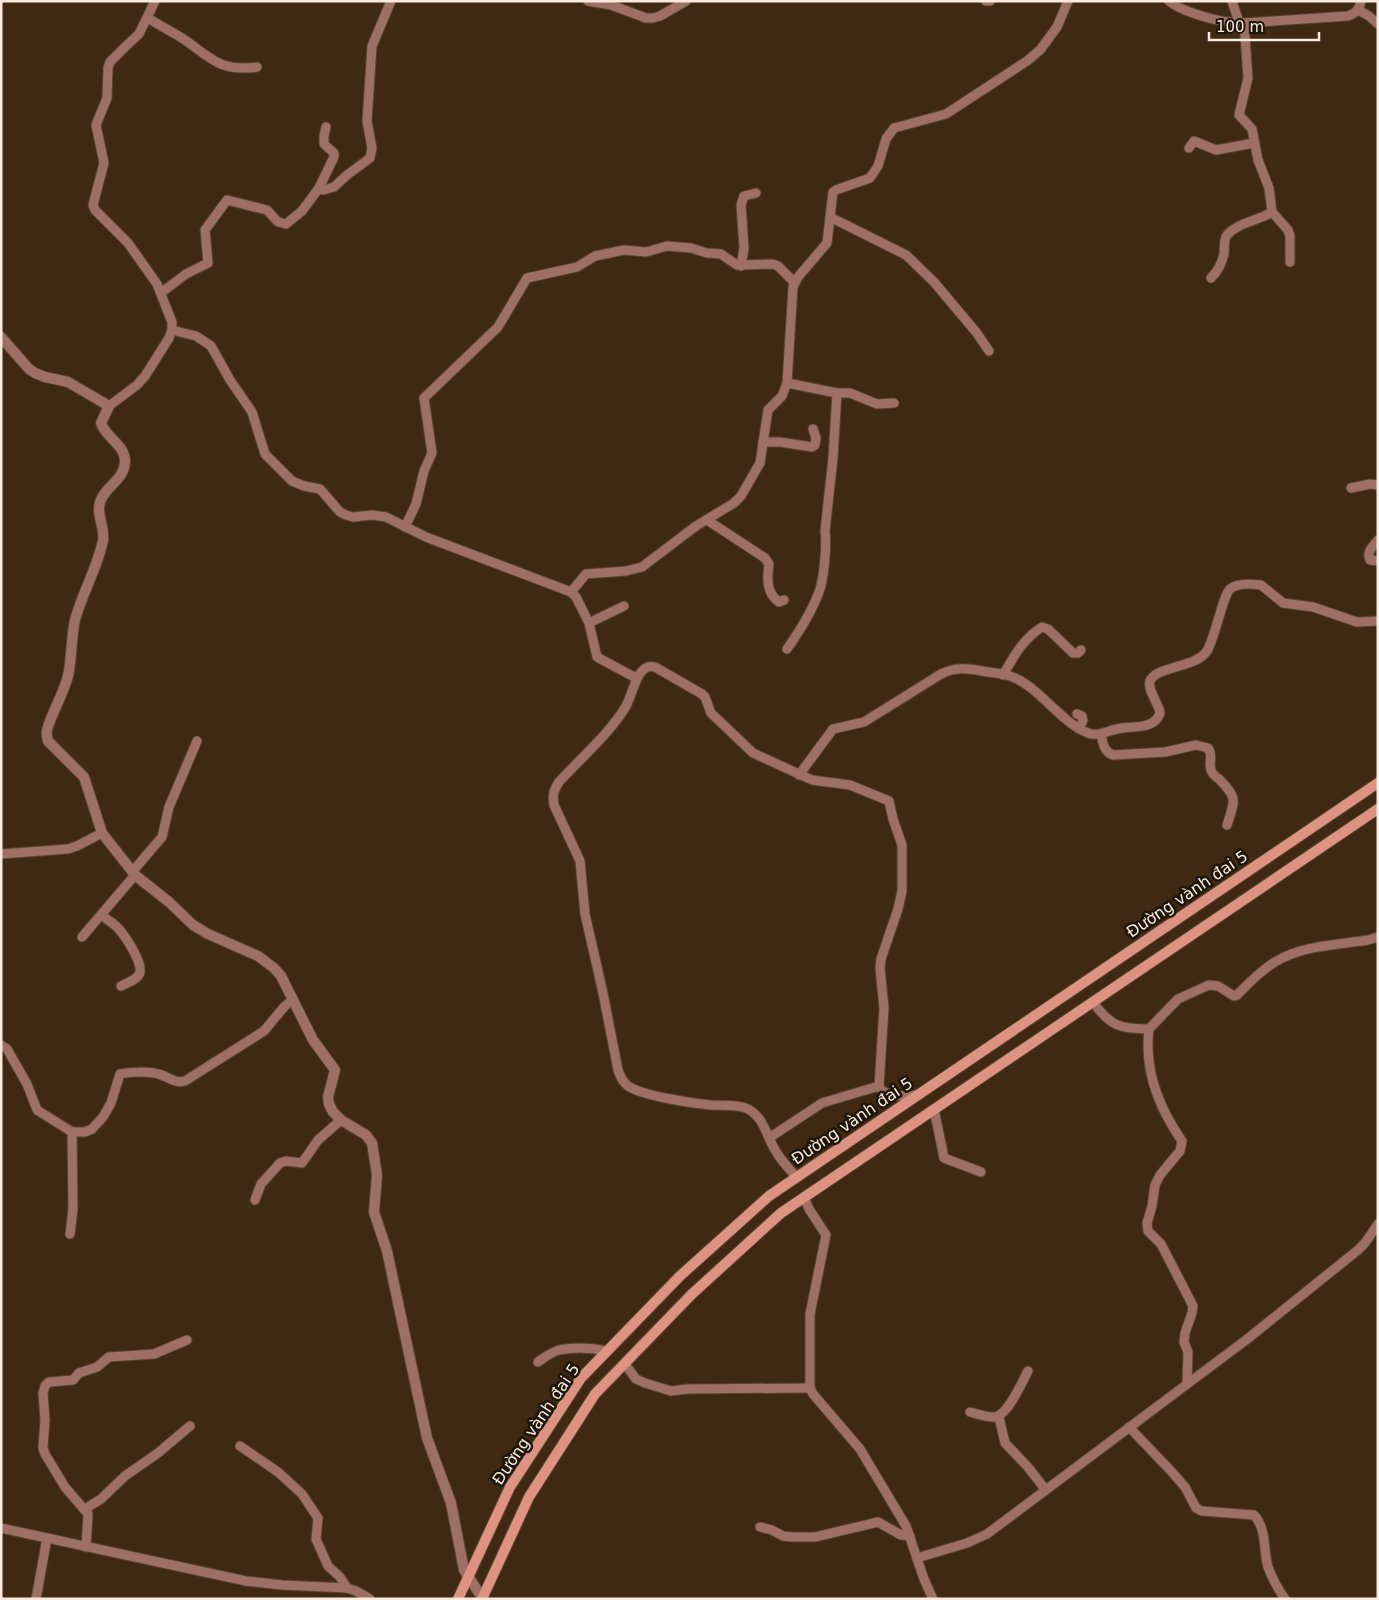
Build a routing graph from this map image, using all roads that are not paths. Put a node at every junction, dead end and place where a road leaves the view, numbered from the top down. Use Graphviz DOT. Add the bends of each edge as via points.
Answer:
graph roads {
  1 [pos="155,1"];
  2 [pos="391,1"];
  3 [pos="588,1"];
  4 [pos="686,1"];
  5 [pos="986,1"];
  6 [pos="990,1"];
  7 [pos="1068,1"];
  8 [pos="1169,1"];
  9 [pos="1232,1"];
  10 [pos="1359,5"];
  11 [pos="148,18"];
  12 [pos="1242,23"];
  13 [pos="1378,24"];
  14 [pos="257,67"];
  15 [pos="326,127"];
  16 [pos="1254,143"];
  17 [pos="1189,148"];
  18 [pos="319,188"];
  19 [pos="756,193"];
  20 [pos="1272,212"];
  21 [pos="830,217"];
  22 [pos="1290,262"];
  23 [pos="741,266"];
  24 [pos="1211,278"];
  25 [pos="794,282"];
  26 [pos="162,292"];
  27 [pos="172,330"];
  28 [pos="1,337"];
  29 [pos="989,351"];
  30 [pos="788,383"];
  31 [pos="837,392"];
  32 [pos="894,403"];
  33 [pos="109,406"];
  34 [pos="813,428"];
  35 [pos="763,442"];
  36 [pos="1378,485"];
  37 [pos="1351,488"];
  38 [pos="708,520"];
  39 [pos="405,527"];
  40 [pos="1378,540"];
  41 [pos="1378,561"];
  42 [pos="571,592"];
  43 [pos="784,600"];
  44 [pos="624,606"];
  45 [pos="1378,621"];
  46 [pos="590,623"];
  47 [pos="787,649"];
  48 [pos="1081,650"];
  49 [pos="1003,675"];
  50 [pos="636,678"];
  51 [pos="1077,714"];
  52 [pos="1079,729"];
  53 [pos="1101,735"];
  54 [pos="197,742"];
  55 [pos="799,775"];
  56 [pos="1378,783"];
  57 [pos="1378,809"];
  58 [pos="1227,825"];
  59 [pos="102,832"];
  60 [pos="1,854"];
  61 [pos="134,874"];
  62 [pos="101,915"];
  63 [pos="82,937"];
  64 [pos="1378,937"];
  65 [pos="121,986"];
  66 [pos="293,999"];
  67 [pos="1093,1002"];
  68 [pos="1149,1029"];
  69 [pos="1,1045"];
  70 [pos="879,1086"];
  71 [pos="916,1096"];
  72 [pos="934,1109"];
  73 [pos="341,1120"];
  74 [pos="72,1132"];
  75 [pos="769,1138"];
  76 [pos="981,1172"];
  77 [pos="796,1178"];
  78 [pos="804,1197"];
  79 [pos="255,1200"];
  80 [pos="1378,1224"];
  81 [pos="70,1234"];
  82 [pos="187,1340"];
  83 [pos="608,1351"];
  84 [pos="538,1362"];
  85 [pos="625,1364"];
  86 [pos="1028,1372"];
  87 [pos="1187,1384"];
  88 [pos="810,1388"];
  89 [pos="970,1412"];
  90 [pos="999,1417"];
  91 [pos="190,1426"];
  92 [pos="1129,1427"];
  93 [pos="240,1446"];
  94 [pos="1046,1489"];
  95 [pos="85,1509"];
  96 [pos="760,1527"];
  97 [pos="1,1528"];
  98 [pos="910,1536"];
  99 [pos="47,1538"];
  100 [pos="86,1547"];
  101 [pos="918,1558"];
  102 [pos="468,1578"];
  103 [pos="347,1588"];
  104 [pos="482,1598"];
  105 [pos="36,1599"];
  106 [pos="370,1599"];
  107 [pos="458,1599"];
  108 [pos="933,1599"];
  109 [pos="1284,1599"];
  1 -- 11 [label="street"];
  2 -- 18 [label="street" via="372,46 367,121 372,148 370,158 334,187"];
  3 -- 4 [label="street" via="653,18"];
  5 -- 6 [label="street"];
  7 -- 21 [label="street" via="1057,28 1028,61 946,114 894,128 870,178 833,192"];
  8 -- 12 [label="street" via="1187,11"];
  9 -- 12 [label="street"];
  10 -- 12 [label="street" via="1348,16"];
  10 -- 13 [label="street"];
  11 -- 14 [label="street" via="229,68"];
  11 -- 26 [label="street" via="139,34 110,62 108,68 107,98 96,125 104,163 93,206 133,249"];
  12 -- 16 [label="street" via="1248,78 1239,114 1252,129"];
  15 -- 18 [label="street" via="324,144 334,157"];
  16 -- 17 [label="street" via="1216,150 1194,141"];
  16 -- 20 [label="street" via="1269,188"];
  18 -- 26 [label="street" via="302,211 286,224 278,222 264,208 227,200 205,230 208,263"];
  19 -- 23 [label="street" via="744,196 742,205 744,248"];
  20 -- 22 [label="street" via="1288,230"];
  20 -- 24 [label="street" via="1228,233 1220,267"];
  21 -- 25 [label="street" via="827,243"];
  21 -- 29 [label="street" via="906,255 934,282"];
  23 -- 25 [label="street" via="773,264"];
  23 -- 39 [label="street" via="721,254 667,246 646,252 624,250 595,256 577,268 527,278 498,327 424,398 432,453"];
  25 -- 30 [label="street"];
  26 -- 27 [label="street"];
  27 -- 33 [label="street" via="145,376"];
  27 -- 39 [label="street" via="196,336 211,346 252,412 265,454 292,481 320,489 346,515 379,515"];
  28 -- 33 [label="street" via="29,369 64,381"];
  30 -- 31 [label="street"];
  30 -- 35 [label="street" via="782,396 768,410"];
  31 -- 32 [label="street" via="850,393 876,404"];
  31 -- 47 [label="street" via="821,586"];
  33 -- 59 [label="street" via="101,423 120,448 125,463 119,480 100,503 101,546 76,618 68,674 46,736 84,777"];
  34 -- 35 [label="street" via="816,441 812,447"];
  35 -- 38 [label="street" via="760,463 741,496"];
  36 -- 37 [label="street"];
  38 -- 42 [label="street" via="642,566 626,571 586,574"];
  38 -- 43 [label="street" via="765,558 769,564 769,590 776,600"];
  39 -- 42 [label="street"];
  40 -- 41 [label="street" via="1368,556 1370,560"];
  42 -- 46 [label="street"];
  44 -- 46 [label="street"];
  45 -- 53 [label="street" via="1357,622 1313,607 1283,603 1261,586 1235,586 1228,592 1206,653 1184,665 1159,672 1150,681 1159,707 1159,718 1139,727 1117,729"];
  46 -- 50 [label="street" via="597,657"];
  48 -- 49 [label="street" via="1073,652 1042,627 1022,643"];
  49 -- 52 [label="street" via="1021,681"];
  49 -- 55 [label="street" via="961,668 941,674 864,722 833,729"];
  50 -- 55 [label="street" via="651,666 702,694 711,714 748,749"];
  50 -- 75 [label="street" via="620,716 559,782 553,797 580,861 585,914 618,1070 627,1085 644,1093 747,1109 761,1121"];
  51 -- 52 [label="street" via="1082,716"];
  52 -- 53 [label="street"];
  53 -- 58 [label="street" via="1105,750 1113,755 1165,752 1196,745 1208,748 1212,756 1210,770 1234,798"];
  54 -- 61 [label="street" via="169,807 162,838"];
  55 -- 70 [label="street" via="850,785 886,798 900,839 900,900 880,968 884,1008"];
  56 -- 71 [label="main road, Đường vành đai 5"];
  57 -- 67 [label="main road, Đường vành đai 5"];
  59 -- 60 [label="street" via="68,849"];
  59 -- 61 [label="street"];
  61 -- 62 [label="street"];
  61 -- 66 [label="street" via="200,930 267,962 281,976"];
  62 -- 63 [label="street"];
  62 -- 65 [label="street" via="118,928 140,964 137,977"];
  64 -- 68 [label="street" via="1287,955 1234,996 1218,986 1209,985 1178,999"];
  66 -- 73 [label="street" via="313,1040 335,1070 328,1098 333,1112"];
  66 -- 74 [label="street" via="264,1031 185,1081 175,1082 152,1073 120,1074 103,1117 92,1129"];
  67 -- 68 [label="street" via="1110,1022"];
  67 -- 72 [label="main road, Đường vành đai 5"];
  68 -- 87 [label="street" via="1150,1072 1160,1105 1182,1141 1180,1151 1155,1185 1147,1223 1148,1231 1162,1244 1193,1306 1184,1342 1188,1352"];
  69 -- 74 [label="street" via="7,1049 27,1084 36,1110"];
  70 -- 71 [label="street" via="885,1093"];
  70 -- 75 [label="street" via="822,1103"];
  71 -- 77 [label="main road, Đường vành đai 5"];
  72 -- 76 [label="street" via="944,1158"];
  72 -- 78 [label="main road, Đường vành đai 5"];
  73 -- 79 [label="street" via="318,1140 302,1163 280,1163 260,1184"];
  73 -- 102 [label="street" via="366,1135 372,1143 377,1175 374,1212 387,1251 427,1438 451,1502 462,1564"];
  74 -- 81 [label="street" via="73,1209"];
  75 -- 77 [label="street"];
  77 -- 83 [label="main road, Đường vành đai 5" via="769,1196 680,1276"];
  78 -- 85 [label="main road, Đường vành đai 5" via="692,1294"];
  78 -- 88 [label="street" via="826,1235 810,1314"];
  80 -- 87 [label="street" via="1358,1250"];
  82 -- 95 [label="street" via="154,1354 109,1356 98,1367 79,1373 73,1380 49,1382 45,1386 45,1454 65,1487"];
  83 -- 84 [label="street" via="596,1348 559,1350"];
  83 -- 102 [label="main road, Đường vành đai 5" via="581,1378 510,1487"];
  85 -- 88 [label="street" via="636,1379 671,1391"];
  85 -- 104 [label="main road, Đường vành đai 5" via="596,1394 529,1498"];
  86 -- 90 [label="street" via="1008,1408"];
  87 -- 92 [label="street"];
  88 -- 98 [label="street" via="860,1449"];
  89 -- 90 [label="street"];
  90 -- 94 [label="street" via="1005,1443"];
  91 -- 95 [label="street"];
  92 -- 94 [label="street"];
  92 -- 109 [label="street" via="1184,1487 1196,1508 1202,1512 1254,1515 1264,1538 1268,1566"];
  93 -- 103 [label="street" via="278,1472 302,1494 318,1518 316,1539 328,1566"];
  94 -- 101 [label="street" via="987,1534"];
  95 -- 100 [label="street" via="89,1519"];
  96 -- 98 [label="street" via="792,1538 815,1537 878,1522 901,1535"];
  97 -- 99 [label="street"];
  98 -- 101 [label="street"];
  99 -- 100 [label="street"];
  99 -- 105 [label="street"];
  100 -- 103 [label="street" via="246,1581"];
  101 -- 108 [label="street"];
  102 -- 104 [label="street"];
  102 -- 107 [label="main road, Đường vành đai 5"];
  103 -- 106 [label="street"];
}
